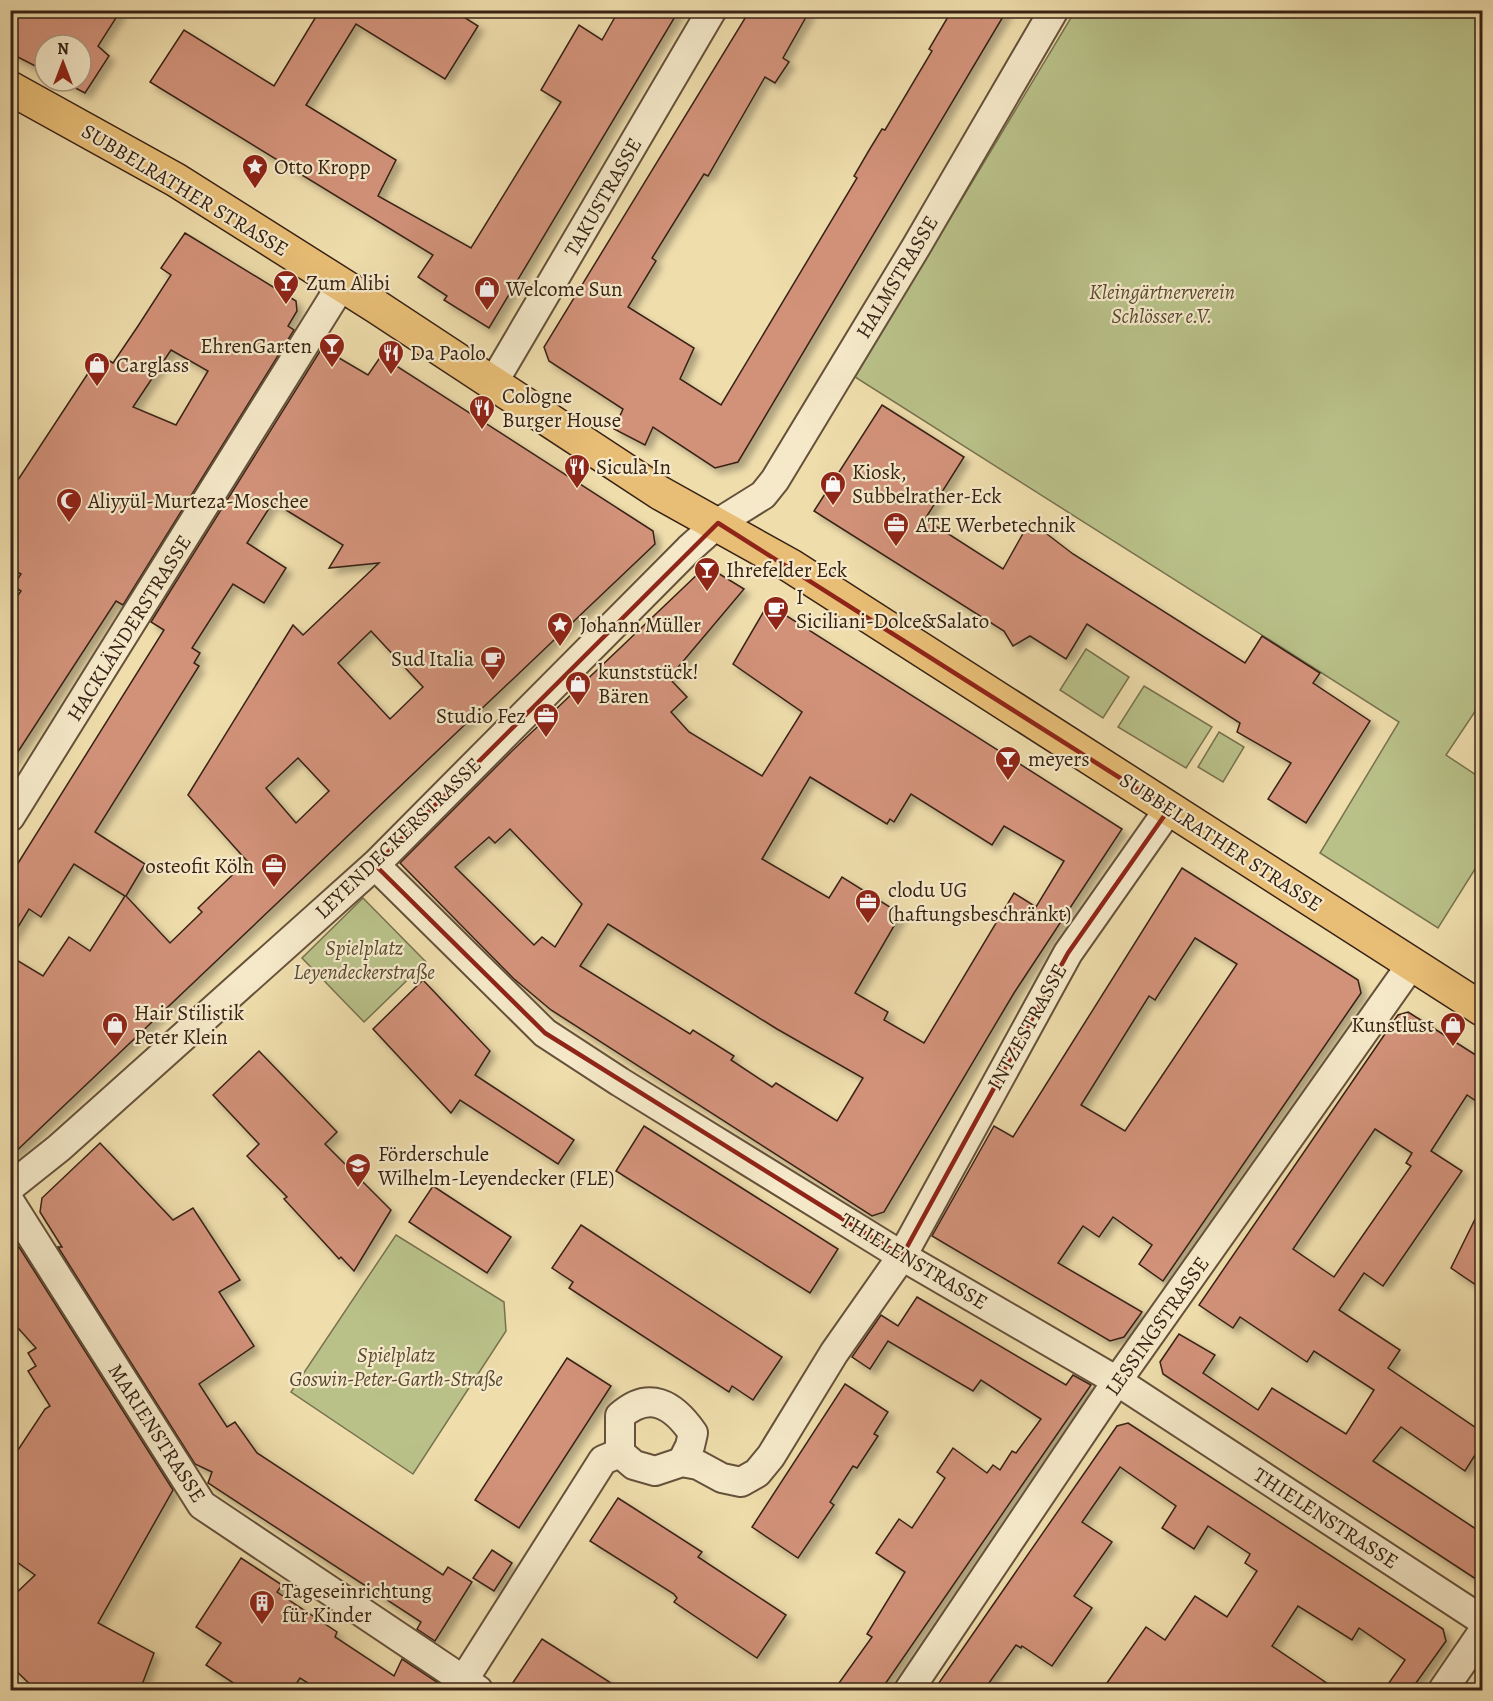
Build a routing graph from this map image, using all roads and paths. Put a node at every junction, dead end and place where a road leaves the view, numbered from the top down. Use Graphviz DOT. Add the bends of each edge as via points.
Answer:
graph roads {
  1 [pos="712,10"];
  2 [pos="1054,10"];
  3 [pos="10,88"];
  4 [pos="342,284"];
  5 [pos="493,383"];
  6 [pos="718,523"];
  7 [pos="1169,809"];
  8 [pos="10,817"];
  9 [pos="375,865"];
  10 [pos="1411,965"];
  11 [pos="1482,1009"];
  12 [pos="10,1187"];
  13 [pos="10,1202"];
  14 [pos="902,1256"];
  15 [pos="1117,1381"];
  16 [pos="620,1453"];
  17 [pos="682,1462"];
  18 [pos="1482,1620"];
  19 [pos="1482,1633"];
  20 [pos="470,1686"];
  21 [pos="909,1690"];
  22 [pos="1443,1690"];
  1 -- 5 [label="street, TAKUSTRASSE"];
  2 -- 6 [label="street, HALMSTRASSE" via="775,480 763,495"];
  3 -- 4 [label="main road, SUBBELRATHER STRASSE" via="176,180"];
  4 -- 5 [label="main road, SUBBELRATHER STRASSE"];
  4 -- 8 [label="street, HACKLÄNDERSTRASSE"];
  5 -- 6 [label="main road, SUBBELRATHER STRASSE" via="660,493"];
  6 -- 7 [label="main road, SUBBELRATHER STRASSE"];
  6 -- 9 [label="street, LEYENDECKERSTRASSE"];
  7 -- 10 [label="main road, SUBBELRATHER STRASSE"];
  7 -- 14 [label="street, INTZESTRASSE" via="1068,953"];
  9 -- 12 [label="street, LEYENDECKERSTRASSE" via="68,1140"];
  9 -- 14 [label="street, THIELENSTRASSE" via="545,1033"];
  10 -- 11 [label="main road, SUBBELRATHER STRASSE"];
  10 -- 15 [label="street, LESSINGSTRASSE"];
  13 -- 20 [label="street, MARIENSTRASSE" via="202,1505"];
  14 -- 15 [label="street, THIELENSTRASSE"];
  14 -- 17 [label="street, INTZESTRASSE" via="757,1473 741,1482"];
  15 -- 18 [label="street, THIELENSTRASSE"];
  15 -- 21 [label="street, LESSINGSTRASSE"];
  16 -- 17 [label="street" via="634,1465 655,1471"];
  16 -- 17 [label="street" via="621,1416 646,1400 684,1419 693,1433"];
  16 -- 20 [label="street" via="603,1460"];
  19 -- 22 [label="street"];
}
